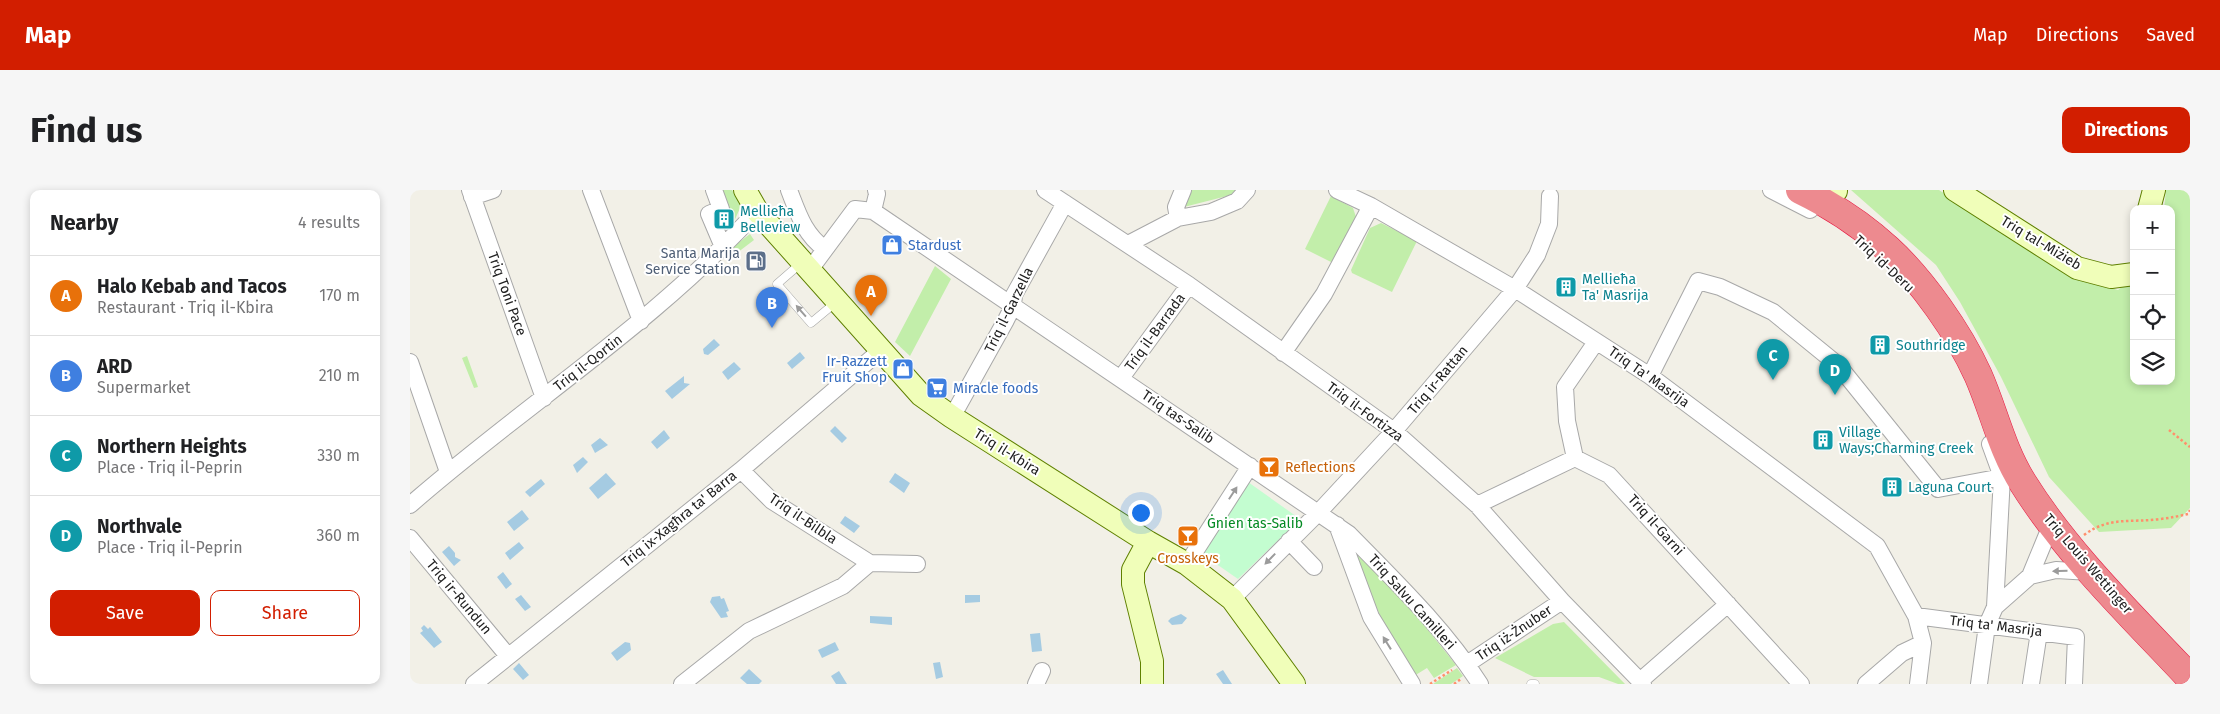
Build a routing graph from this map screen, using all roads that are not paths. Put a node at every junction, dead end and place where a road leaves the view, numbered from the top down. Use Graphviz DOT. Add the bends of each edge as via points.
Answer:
graph roads {
  1 [pos="493,190"];
  2 [pos="591,190"];
  3 [pos="714,190"];
  4 [pos="745,190"];
  5 [pos="789,190"];
  6 [pos="876,190"];
  7 [pos="1045,190"];
  8 [pos="1183,190"];
  9 [pos="1247,190"];
  10 [pos="1337,190"];
  11 [pos="1771,190"];
  12 [pos="1800,190"];
  13 [pos="1835,190"];
  14 [pos="1955,190"];
  15 [pos="2154,190"];
  16 [pos="471,194"];
  17 [pos="1550,196"];
  18 [pos="1065,203"];
  19 [pos="2150,205"];
  20 [pos="1371,206"];
  21 [pos="757,211"];
  22 [pos="873,211"];
  23 [pos="1178,218"];
  24 [pos="1128,244"];
  25 [pos="723,247"];
  26 [pos="825,249"];
  27 [pos="806,267"];
  28 [pos="2130,275"];
  29 [pos="1189,285"];
  30 [pos="1515,289"];
  31 [pos="836,301"];
  32 [pos="1013,306"];
  33 [pos="641,321"];
  34 [pos="1596,342"];
  35 [pos="880,351"];
  36 [pos="1284,353"];
  37 [pos="410,362"];
  38 [pos="1650,376"];
  39 [pos="1121,378"];
  40 [pos="544,398"];
  41 [pos="952,417"];
  42 [pos="1394,431"];
  43 [pos="1575,458"];
  44 [pos="1250,466"];
  45 [pos="741,470"];
  46 [pos="448,472"];
  47 [pos="2002,478"];
  48 [pos="410,505"];
  49 [pos="1477,505"];
  50 [pos="1318,513"];
  51 [pos="1337,525"];
  52 [pos="2051,525"];
  53 [pos="410,538"];
  54 [pos="1289,541"];
  55 [pos="1148,542"];
  56 [pos="870,563"];
  57 [pos="917,564"];
  58 [pos="1187,564"];
  59 [pos="1314,567"];
  60 [pos="2091,572"];
  61 [pos="2030,576"];
  62 [pos="1232,599"];
  63 [pos="1562,601"];
  64 [pos="1728,604"];
  65 [pos="1996,607"];
  66 [pos="1916,616"];
  67 [pos="1987,625"];
  68 [pos="2039,632"];
  69 [pos="1923,643"];
  70 [pos="508,656"];
  71 [pos="2190,656"];
  72 [pos="1466,663"];
  73 [pos="2190,678"];
  74 [pos="1642,682"];
  75 [pos="474,684"];
  76 [pos="682,684"];
  77 [pos="1152,684"];
  78 [pos="1294,684"];
  79 [pos="1412,684"];
  80 [pos="1480,684"];
  81 [pos="1531,684"];
  82 [pos="1535,684"];
  83 [pos="1801,684"];
  84 [pos="1866,684"];
  85 [pos="1918,684"];
  86 [pos="1978,684"];
  87 [pos="2031,684"];
  88 [pos="2074,684"];
  1 -- 16 [label="street"];
  2 -- 33 [label="street"];
  3 -- 25 [label="street" via="721,209 709,214"];
  4 -- 21 [label="main road, Triq il-Kbira"];
  5 -- 26 [label="street" via="804,228"];
  6 -- 22 [label="street"];
  7 -- 18 [label="street, Triq il-Fortizza"];
  8 -- 23 [label="street" via="1176,207"];
  9 -- 23 [label="street" via="1237,201 1211,212"];
  10 -- 20 [label="street, Triq Ta' Masrija"];
  11 -- 47 [label="street, Triq id-Deru" via="1854,235 1913,290 1958,358"];
  12 -- 52 [label="highway, Triq Louis Wettinger" via="1825,202 1888,249 1927,292 1978,374 2006,453"];
  13 -- 71 [label="highway, Triq Louis Wettinger" via="1914,255 1954,306 2051,503"];
  14 -- 28 [label="main road, Triq tal-Miżieb" via="2077,268 2112,277"];
  15 -- 19 [label="main road"];
  16 -- 40 [label="street, Triq Toni Pace"];
  17 -- 30 [label="street, Triq ir-Rattan" via="1549,224 1537,255"];
  18 -- 24 [label="street, Triq il-Fortizza"];
  18 -- 32 [label="street, Triq il-Garzella" via="1014,295"];
  20 -- 30 [label="street, Triq Ta' Masrija"];
  20 -- 36 [label="street" via="1324,294"];
  21 -- 25 [label="street, Triq il-Qortin"];
  21 -- 27 [label="main road, Triq il-Kbira"];
  22 -- 26 [label="street" via="855,209"];
  22 -- 32 [label="street, Triq tas-Salib"];
  23 -- 24 [label="street"];
  24 -- 29 [label="street, Triq il-Fortizza"];
  25 -- 33 [label="street, Triq il-Qortin"];
  26 -- 27 [label="street"];
  27 -- 31 [label="main road, Triq il-Kbira"];
  31 -- 27 [label="lane, one-way" via="811,323 777,284"];
  29 -- 36 [label="street, Triq il-Fortizza"];
  29 -- 39 [label="street, Triq il-Barrada"];
  30 -- 34 [label="street, Triq Ta' Masrija"];
  30 -- 42 [label="street, Triq ir-Rattan"];
  31 -- 35 [label="main road, Triq il-Kbira"];
  32 -- 39 [label="street, Triq tas-Salib"];
  32 -- 41 [label="street, Triq il-Garzella"];
  33 -- 40 [label="street, Triq il-Qortin"];
  34 -- 38 [label="street, Triq Ta' Masrija"];
  34 -- 43 [label="street" via="1565,387 1567,420"];
  35 -- 41 [label="main road, Triq il-Kbira" via="921,395"];
  35 -- 45 [label="street, Triq ix-Xagħra ta' Barra"];
  36 -- 42 [label="street, Triq il-Fortizza"];
  37 -- 46 [label="street"];
  38 -- 47 [label="street" via="1698,281 1720,287 1773,312 1838,365 1938,489"];
  38 -- 66 [label="street, Triq Ta' Masrija" via="1877,546"];
  39 -- 44 [label="street, Triq tas-Salib"];
  40 -- 46 [label="street, Triq il-Qortin"];
  41 -- 55 [label="main road, Triq il-Kbira"];
  42 -- 49 [label="street, Triq il-Fortizza"];
  42 -- 50 [label="street, Triq ir-Rattan"];
  43 -- 49 [label="street"];
  43 -- 64 [label="street, Triq il-Garni" via="1609,475"];
  44 -- 50 [label="street, Triq tas-Salib"];
  58 -- 44 [label="street, one-way"];
  45 -- 56 [label="street, Triq il-Bilbla" via="772,501"];
  45 -- 70 [label="street, Triq ix-Xagħra ta' Barra"];
  46 -- 48 [label="street, Triq il-Qortin"];
  47 -- 65 [label="street, Triq id-Deru"];
  49 -- 63 [label="street, Triq il-Fortizza"];
  50 -- 51 [label="street, Triq tas-Salib"];
  50 -- 54 [label="street, Triq ir-Rattan"];
  51 -- 72 [label="street, Triq Salvu Camilleri" via="1402,588"];
  79 -- 51 [label="street, one-way" via="1371,617"];
  52 -- 60 [label="highway, Triq Louis Wettinger"];
  52 -- 61 [label="street"];
  53 -- 70 [label="street, Triq ir-Rundun"];
  54 -- 59 [label="street"];
  54 -- 62 [label="street, Triq ir-Rattan, one-way"];
  55 -- 58 [label="main road, Triq il-Kbira"];
  55 -- 77 [label="main road" via="1133,570 1133,577 1152,661"];
  56 -- 57 [label="street"];
  56 -- 76 [label="street" via="843,586 749,631"];
  58 -- 62 [label="main road, Triq il-Kbira"];
  60 -- 61 [label="street, one-way" via="2056,570"];
  60 -- 73 [label="highway, Triq Louis Wettinger"];
  61 -- 65 [label="street"];
  62 -- 78 [label="main road, Triq il-Kbira"];
  63 -- 72 [label="street, Triq iż-Żnuber"];
  63 -- 74 [label="street, Triq il-Fortizza"];
  64 -- 74 [label="street"];
  64 -- 83 [label="street, Triq il-Garni"];
  65 -- 67 [label="street"];
  66 -- 67 [label="street, Triq ta' Masrija"];
  66 -- 69 [label="street, Triq Ta' Masrija"];
  67 -- 68 [label="street, Triq ta' Masrija"];
  67 -- 86 [label="street"];
  68 -- 87 [label="street"];
  68 -- 88 [label="street, Triq ta' Masrija" via="2076,637"];
  69 -- 84 [label="street" via="1902,654"];
  69 -- 85 [label="street"];
  70 -- 75 [label="street, Triq ix-Xagħra ta' Barra"];
  72 -- 80 [label="street, Triq Salvu Camilleri"];
  81 -- 82 [label="lane"];
}
